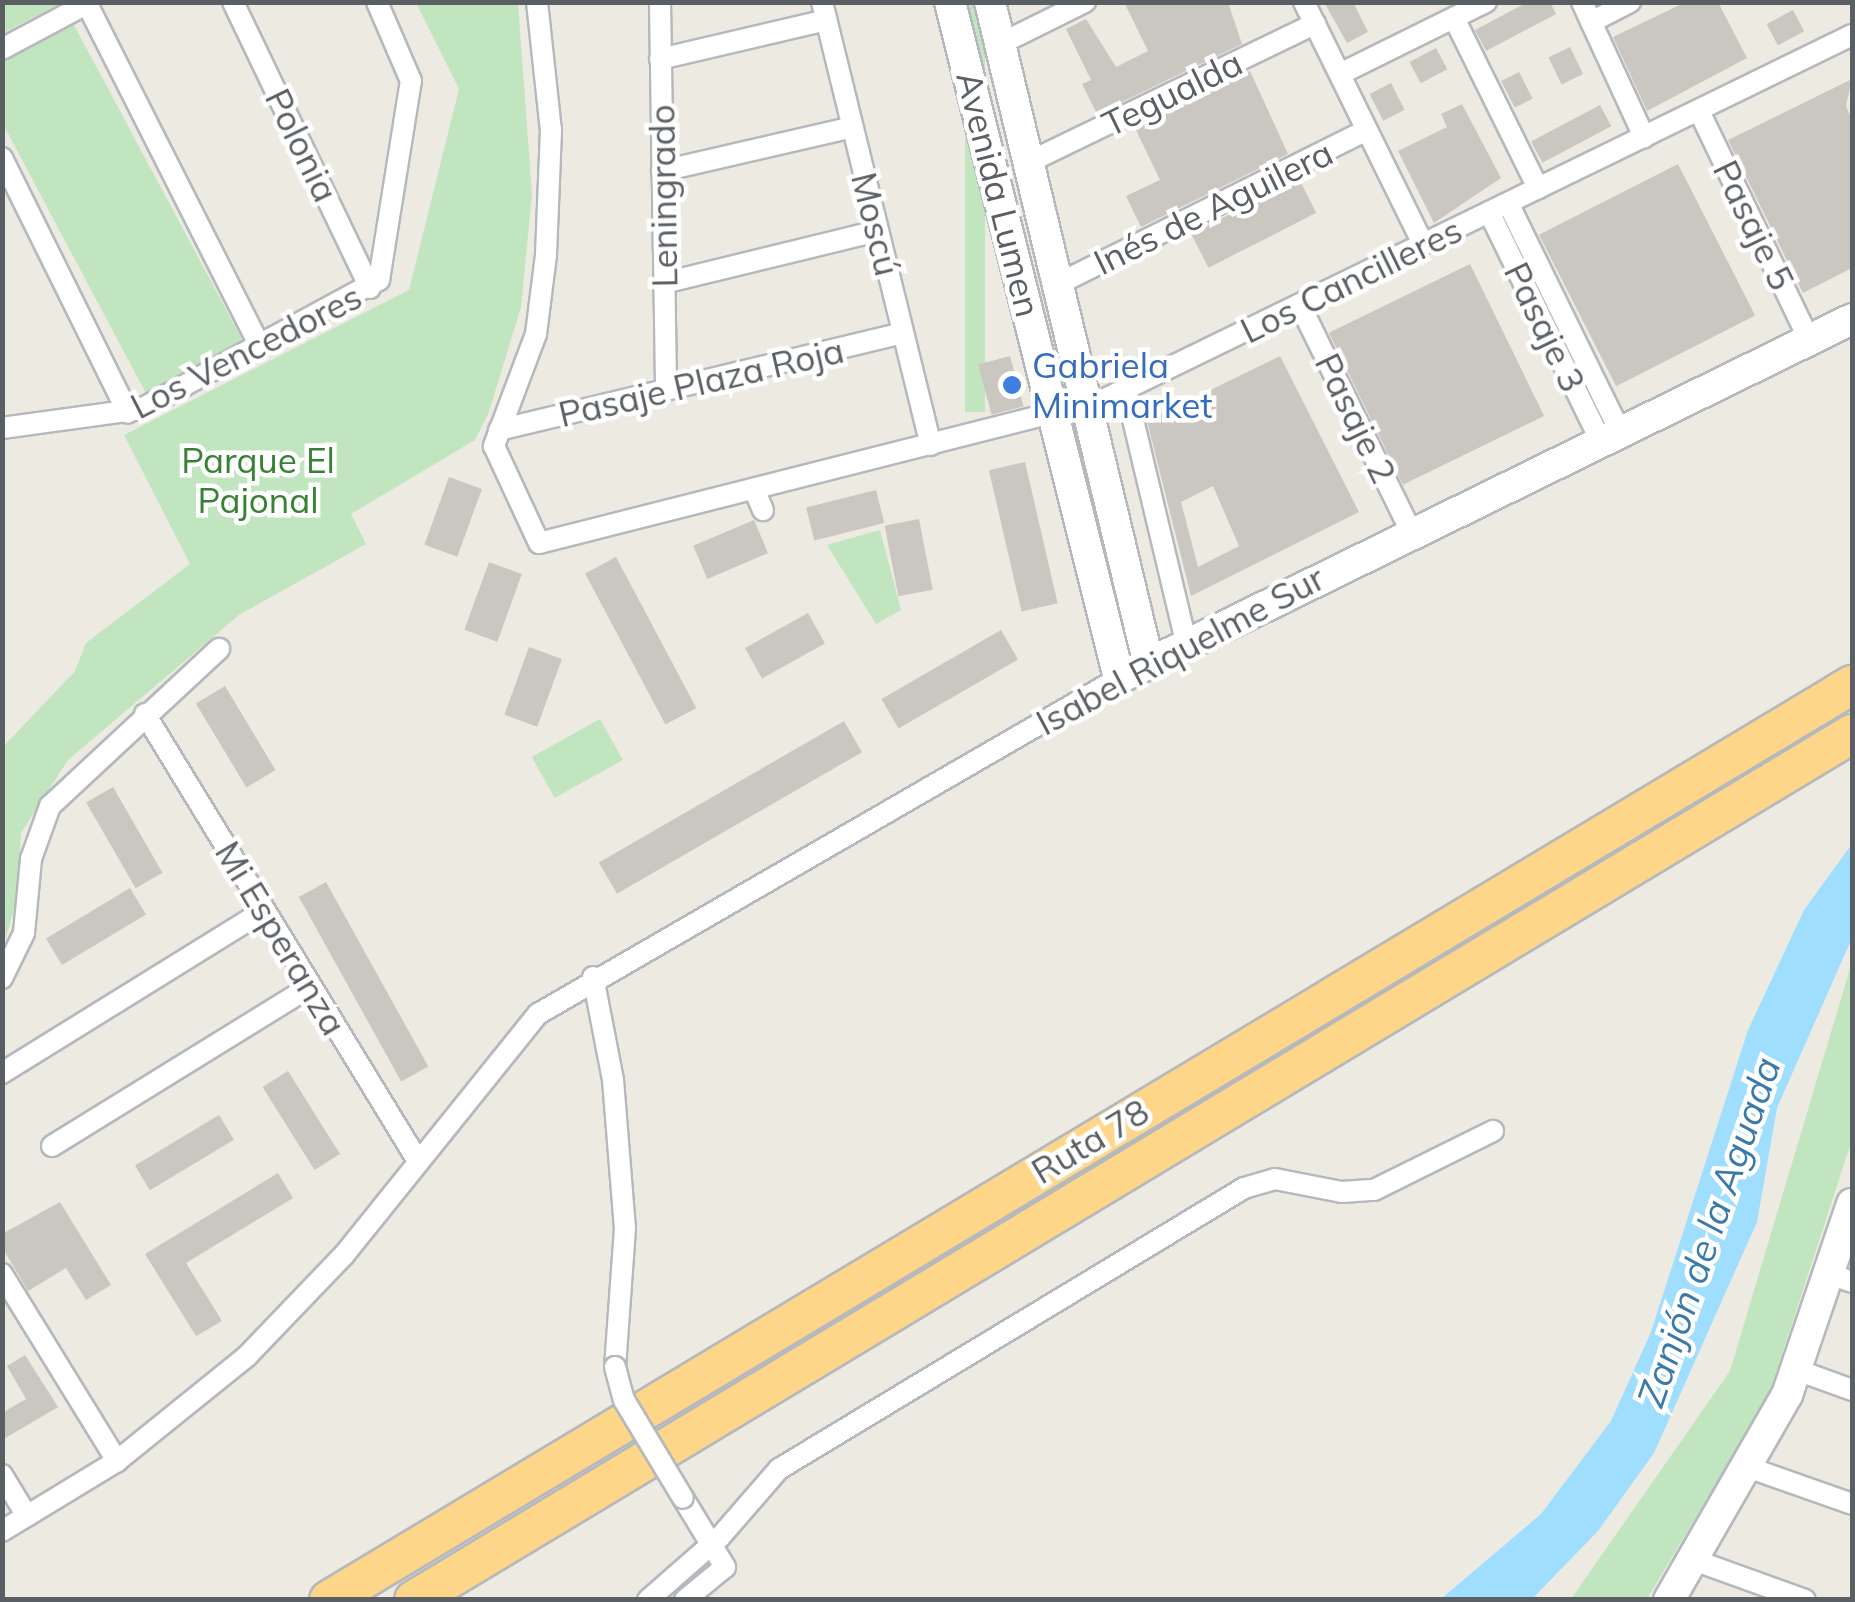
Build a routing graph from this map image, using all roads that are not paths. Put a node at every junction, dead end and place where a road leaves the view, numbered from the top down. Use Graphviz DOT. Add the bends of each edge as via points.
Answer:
graph roads {
  1 [pos="233,2"];
  2 [pos="377,2"];
  3 [pos="537,2"];
  4 [pos="660,2"];
  5 [pos="950,2"];
  6 [pos="990,2"];
  7 [pos="1085,2"];
  8 [pos="1304,2"];
  9 [pos="1486,2"];
  10 [pos="1630,2"];
  11 [pos="88,3"];
  12 [pos="824,11"];
  13 [pos="1586,12"];
  14 [pos="1454,18"];
  15 [pos="1315,24"];
  16 [pos="1852,36"];
  17 [pos="1000,44"];
  18 [pos="2,49"];
  19 [pos="660,59"];
  20 [pos="1340,74"];
  21 [pos="1698,110"];
  22 [pos="852,128"];
  23 [pos="1367,130"];
  24 [pos="1644,137"];
  25 [pos="2,158"];
  26 [pos="1029,162"];
  27 [pos="662,171"];
  28 [pos="1538,188"];
  29 [pos="1499,207"];
  30 [pos="878,230"];
  31 [pos="1423,244"];
  32 [pos="664,283"];
  33 [pos="1058,284"];
  34 [pos="370,288"];
  35 [pos="1300,305"];
  36 [pos="1852,319"];
  37 [pos="903,334"];
  38 [pos="1809,340"];
  39 [pos="260,347"];
  40 [pos="666,390"];
  41 [pos="1126,390"];
  42 [pos="1088,406"];
  43 [pos="128,414"];
  44 [pos="1055,414"];
  45 [pos="2,428"];
  46 [pos="499,430"];
  47 [pos="1610,437"];
  48 [pos="931,445"];
  49 [pos="754,489"];
  50 [pos="763,510"];
  51 [pos="1411,532"];
  52 [pos="1186,641"];
  53 [pos="219,649"];
  54 [pos="1148,661"];
  55 [pos="1119,678"];
  56 [pos="1852,685"];
  57 [pos="145,714"];
  58 [pos="1852,734"];
  59 [pos="264,910"];
  60 [pos="593,977"];
  61 [pos="2,978"];
  62 [pos="311,986"];
  63 [pos="2,1073"];
  64 [pos="1494,1131"];
  65 [pos="52,1146"];
  66 [pos="418,1161"];
  67 [pos="1852,1204"];
  68 [pos="2,1274"];
  69 [pos="1840,1278"];
  70 [pos="1797,1370"];
  71 [pos="1852,1390"];
  72 [pos="116,1461"];
  73 [pos="1747,1468"];
  74 [pos="2,1475"];
  75 [pos="1852,1504"];
  76 [pos="27,1516"];
  77 [pos="2,1531"];
  78 [pos="711,1544"];
  79 [pos="1691,1559"];
  80 [pos="329,1600"];
  81 [pos="414,1600"];
  82 [pos="648,1600"];
  83 [pos="686,1600"];
  84 [pos="1668,1600"];
  85 [pos="1805,1600"];
  1 -- 34 [label="street, Polonia"];
  2 -- 34 [label="street, Los Vencedores" via="411,81 384,269"];
  3 -- 46 [label="street" via="551,130 546,256 536,334"];
  4 -- 19 [label="street, Leningrado"];
  5 -- 44 [label="street, Avenida Lumen"];
  6 -- 17 [label="street, Avenida Lumen"];
  7 -- 17 [label="street"];
  8 -- 15 [label="street"];
  9 -- 14 [label="street"];
  10 -- 13 [label="street"];
  11 -- 18 [label="street"];
  11 -- 39 [label="street"];
  12 -- 19 [label="street"];
  12 -- 22 [label="street, Moscú"];
  13 -- 24 [label="street"];
  14 -- 20 [label="street"];
  14 -- 28 [label="street"];
  15 -- 20 [label="street"];
  15 -- 26 [label="street, Tegualda"];
  16 -- 21 [label="street, Los Cancilleres"];
  17 -- 26 [label="street, Avenida Lumen"];
  19 -- 27 [label="street, Leningrado"];
  20 -- 23 [label="street"];
  21 -- 24 [label="street, Los Cancilleres"];
  21 -- 38 [label="street, Pasaje 5"];
  22 -- 27 [label="street"];
  22 -- 30 [label="street, Moscú"];
  23 -- 31 [label="street"];
  23 -- 33 [label="street, Inés de Aguilera"];
  24 -- 28 [label="street, Los Cancilleres"];
  25 -- 43 [label="street"];
  26 -- 33 [label="street, Avenida Lumen"];
  27 -- 32 [label="street, Leningrado"];
  28 -- 29 [label="street, Los Cancilleres"];
  29 -- 31 [label="street, Los Cancilleres"];
  29 -- 47 [label="street"];
  30 -- 32 [label="street"];
  30 -- 37 [label="street, Moscú"];
  31 -- 35 [label="street, Los Cancilleres"];
  32 -- 40 [label="street, Leningrado"];
  33 -- 42 [label="street, Avenida Lumen"];
  34 -- 39 [label="street, Los Vencedores"];
  35 -- 41 [label="street, Los Cancilleres"];
  35 -- 51 [label="street, Pasaje 2"];
  36 -- 38 [label="street, Isabel Riquelme Sur"];
  37 -- 40 [label="street, Pasaje Plaza Roja"];
  37 -- 48 [label="street, Moscú"];
  38 -- 47 [label="street, Isabel Riquelme Sur"];
  39 -- 43 [label="street, Los Vencedores"];
  40 -- 46 [label="street, Pasaje Plaza Roja"];
  41 -- 42 [label="street, Los Cancilleres"];
  41 -- 52 [label="street"];
  42 -- 44 [label="street, Los Cancilleres"];
  42 -- 54 [label="street, Avenida Lumen"];
  43 -- 45 [label="street, Los Vencedores"];
  44 -- 48 [label="street, Los Cancilleres"];
  44 -- 55 [label="street, Avenida Lumen"];
  46 -- 49 [label="street, Los Cancilleres" via="497,464 540,543"];
  47 -- 51 [label="street, Isabel Riquelme Sur"];
  48 -- 49 [label="street, Los Cancilleres"];
  49 -- 50 [label="street"];
  51 -- 52 [label="street, Isabel Riquelme Sur"];
  52 -- 54 [label="street, Isabel Riquelme Sur"];
  53 -- 57 [label="street"];
  54 -- 55 [label="street, Isabel Riquelme Sur"];
  55 -- 60 [label="street, Isabel Riquelme Sur"];
  56 -- 80 [label="highway, Ruta 78"];
  57 -- 59 [label="street, Mi Esperanza"];
  57 -- 61 [label="street" via="71,780 43,819 30,859 24,933"];
  58 -- 81 [label="highway, Ruta 78"];
  59 -- 62 [label="street, Mi Esperanza"];
  59 -- 63 [label="street"];
  60 -- 66 [label="street, Isabel Riquelme Sur" via="530,1022"];
  60 -- 78 [label="street, bridge" via="613,1080 624,1228 615,1367 624,1400"];
  62 -- 65 [label="street"];
  62 -- 66 [label="street, Mi Esperanza"];
  64 -- 78 [label="street" via="1374,1190 1342,1192 1275,1179 1244,1188 779,1468"];
  66 -- 72 [label="street, Isabel Riquelme Sur" via="287,1317"];
  67 -- 69 [label="street"];
  68 -- 72 [label="street"];
  69 -- 70 [label="street"];
  70 -- 71 [label="street"];
  70 -- 73 [label="street"];
  72 -- 76 [label="street, Isabel Riquelme Sur"];
  73 -- 75 [label="street"];
  73 -- 79 [label="street"];
  74 -- 76 [label="street"];
  76 -- 77 [label="street, Isabel Riquelme Sur"];
  78 -- 82 [label="street"];
  78 -- 83 [label="street" via="726,1567"];
  79 -- 84 [label="street"];
  79 -- 85 [label="street"];
}
